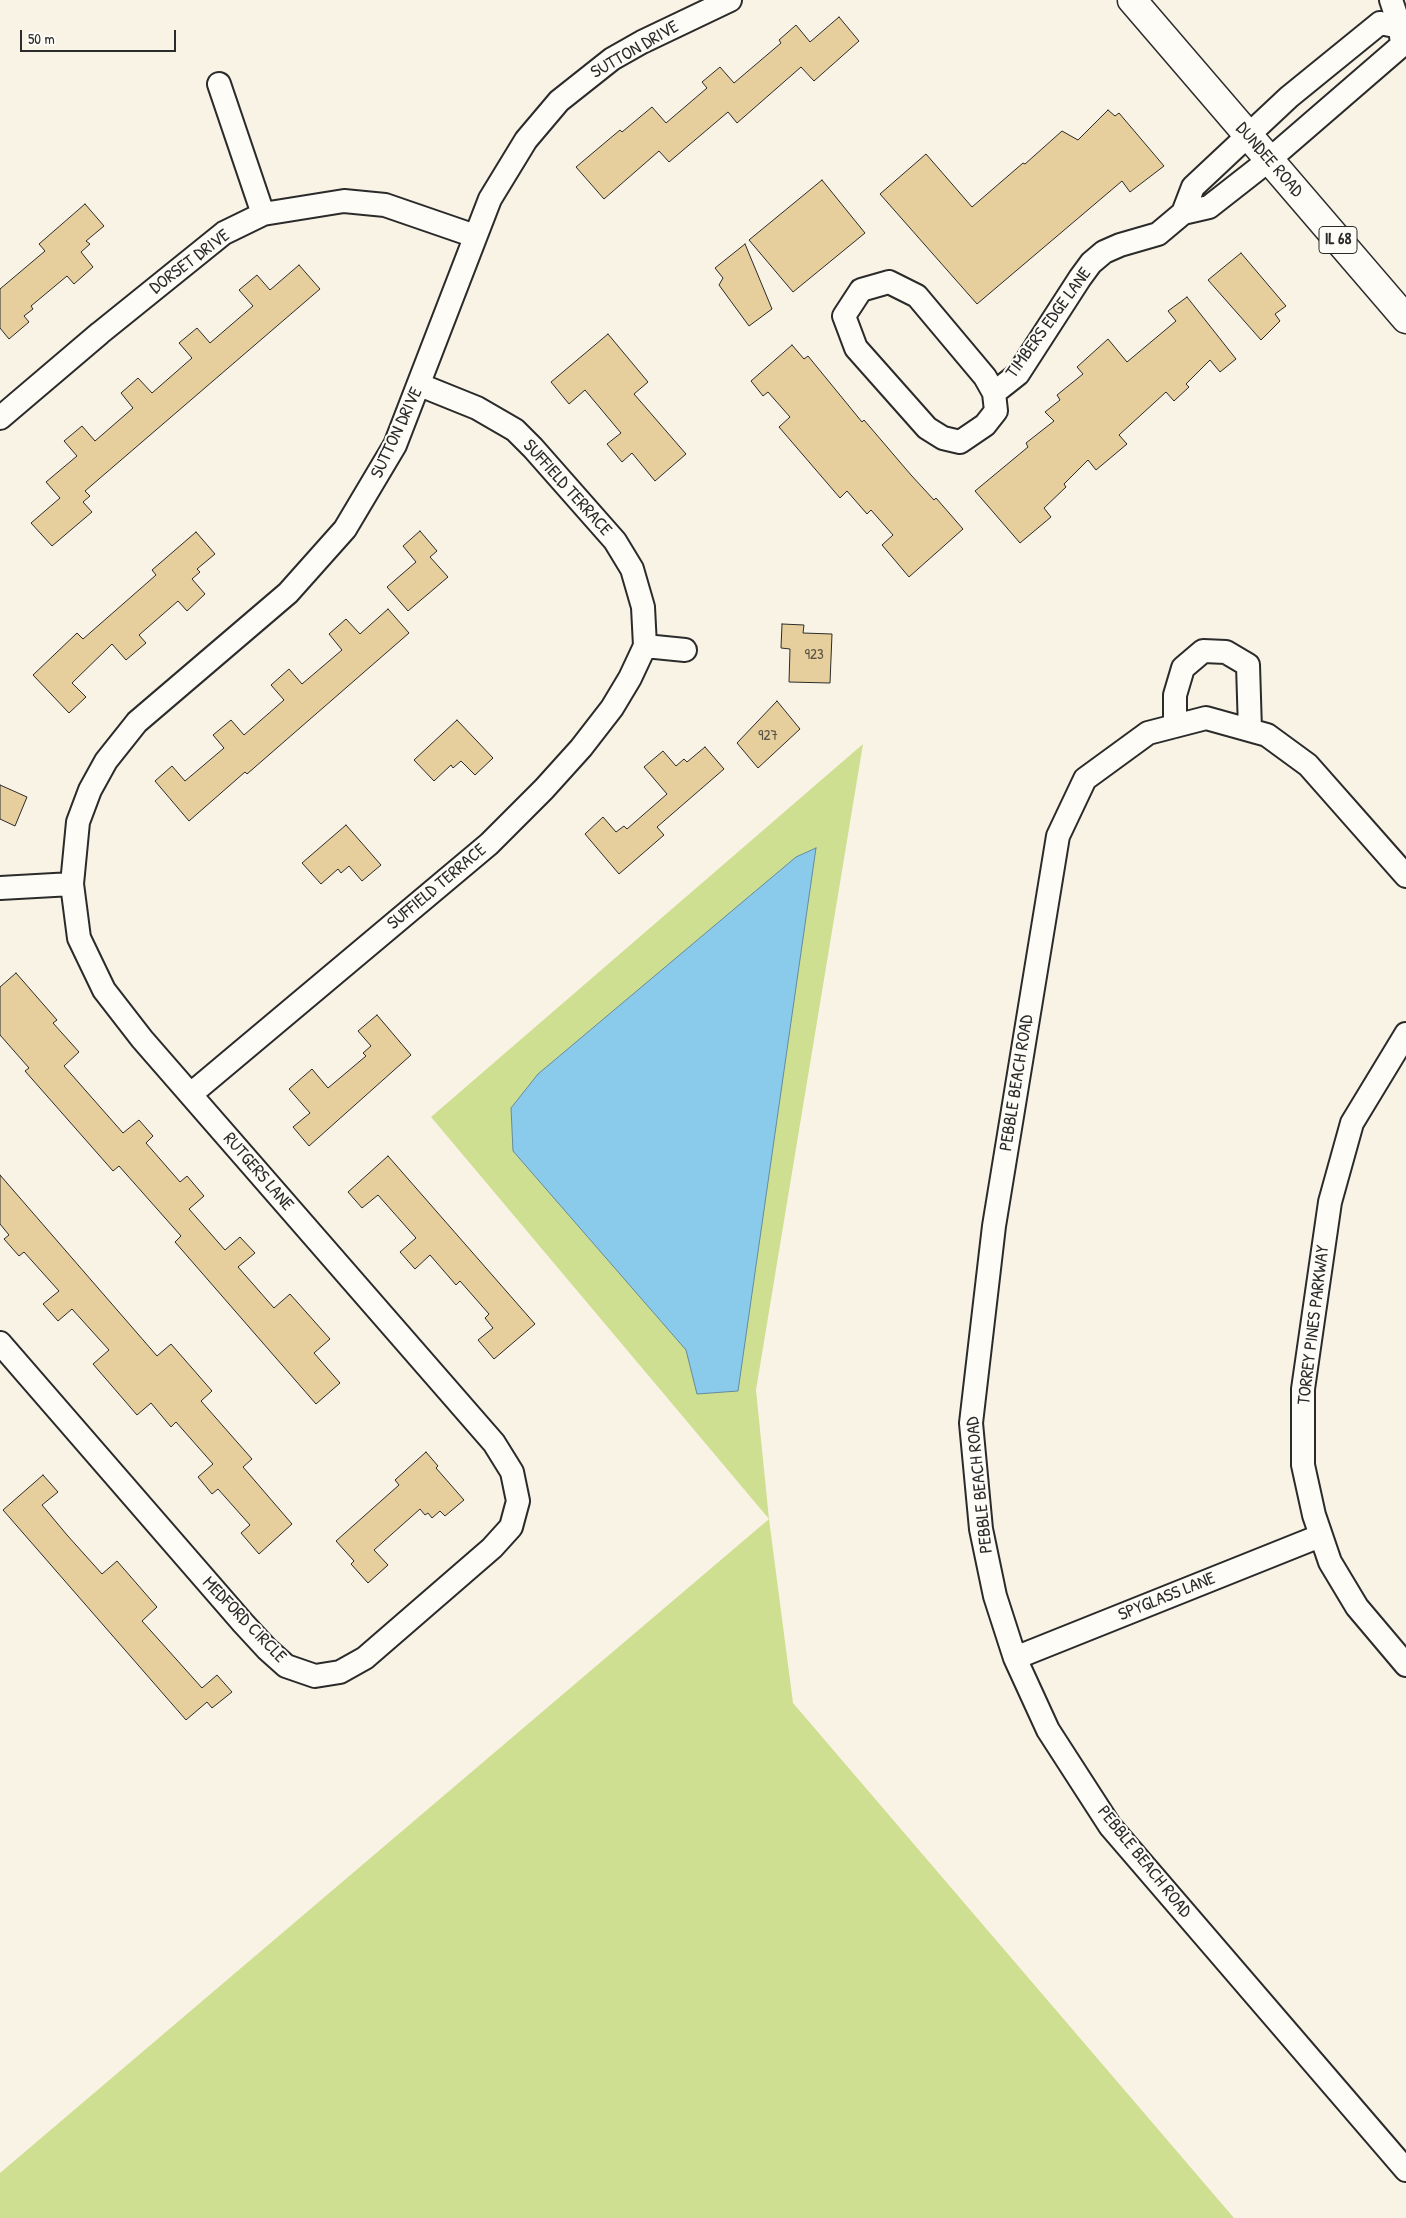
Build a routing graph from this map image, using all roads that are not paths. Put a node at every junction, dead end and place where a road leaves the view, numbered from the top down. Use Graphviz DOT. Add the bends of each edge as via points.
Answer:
graph roads {
  1 [pos="730,0"];
  2 [pos="1132,0"];
  3 [pos="1391,0"];
  4 [pos="1403,29"];
  5 [pos="1333,62"];
  6 [pos="219,84"];
  7 [pos="1354,86"];
  8 [pos="1249,136"];
  9 [pos="1269,160"];
  10 [pos="1183,213"];
  11 [pos="263,214"];
  12 [pos="475,236"];
  13 [pos="1406,319"];
  14 [pos="420,385"];
  15 [pos="994,392"];
  16 [pos="0,418"];
  17 [pos="645,646"];
  18 [pos="685,650"];
  19 [pos="1176,726"];
  20 [pos="1250,730"];
  21 [pos="1406,876"];
  22 [pos="72,884"];
  23 [pos="0,888"];
  24 [pos="1406,1034"];
  25 [pos="191,1094"];
  26 [pos="0,1342"];
  27 [pos="518,1501"];
  28 [pos="1320,1536"];
  29 [pos="1015,1658"];
  30 [pos="1406,1665"];
  31 [pos="1406,2170"];
  1 -- 12 [label="street, SUTTON DRIVE" via="612,59 559,101 526,140 505,172"];
  2 -- 8 [label="main road, DUNDEE ROAD / IL 68"];
  3 -- 4 [label="street"];
  4 -- 5 [label="street" via="1380,23"];
  4 -- 7 [label="street, TIMBERS EDGE LANE" via="1402,45"];
  5 -- 7 [label="street"];
  5 -- 8 [label="street" via="1289,97"];
  6 -- 11 [label="street"];
  7 -- 9 [label="street, TIMBERS EDGE LANE"];
  8 -- 9 [label="main road, DUNDEE ROAD / IL 68"];
  8 -- 10 [label="street" via="1192,187"];
  9 -- 10 [label="street, TIMBERS EDGE LANE" via="1209,208"];
  9 -- 13 [label="main road, DUNDEE ROAD / IL 68"];
  10 -- 15 [label="street, TIMBERS EDGE LANE" via="1158,234 1120,245 1091,263 1018,374"];
  11 -- 12 [label="street, DORSET DRIVE" via="344,201 385,205"];
  11 -- 16 [label="street, DORSET DRIVE" via="224,233"];
  12 -- 14 [label="street, SUTTON DRIVE"];
  14 -- 17 [label="street, SUFFIELD TERRACE" via="477,408 515,430 615,541 632,569 643,607"];
  14 -- 22 [label="street, SUTTON DRIVE" via="395,445 339,537 288,593 137,722 106,761 78,822"];
  15 -- 15 [label="street, TIMBERS EDGE LANE" via="996,411 985,425 960,442 943,438 927,428 856,348 844,316 861,290 889,282 917,296"];
  17 -- 18 [label="street"];
  17 -- 25 [label="street, SUFFIELD TERRACE" via="612,708 544,790 489,844"];
  19 -- 20 [label="street, PEBBLE BEACH ROAD" via="1206,718"];
  19 -- 20 [label="street" via="1175,695 1183,668 1203,651 1226,652 1248,665"];
  19 -- 29 [label="street, PEBBLE BEACH ROAD" via="1148,733 1085,779 1058,836 1042,927 994,1226 971,1422 981,1529 995,1596"];
  20 -- 21 [label="street, PEBBLE BEACH ROAD" via="1267,735 1308,765"];
  22 -- 23 [label="street"];
  22 -- 25 [label="street, RUTGERS LANE" via="80,938 104,990"];
  24 -- 28 [label="street, TORREY PINES PARKWAY" via="1352,1123 1330,1202 1303,1389 1303,1465"];
  25 -- 27 [label="street, RUTGERS LANE" via="494,1443 512,1472"];
  26 -- 27 [label="street, MEDFORD CIRCLE" via="267,1649 286,1666 315,1676 340,1672 365,1658 492,1548 511,1527"];
  28 -- 29 [label="street, SPYGLASS LANE"];
  28 -- 30 [label="street, TORREY PINES PARKWAY" via="1330,1562 1357,1607"];
  29 -- 31 [label="street, PEBBLE BEACH ROAD" via="1048,1730 1110,1826"];
}
